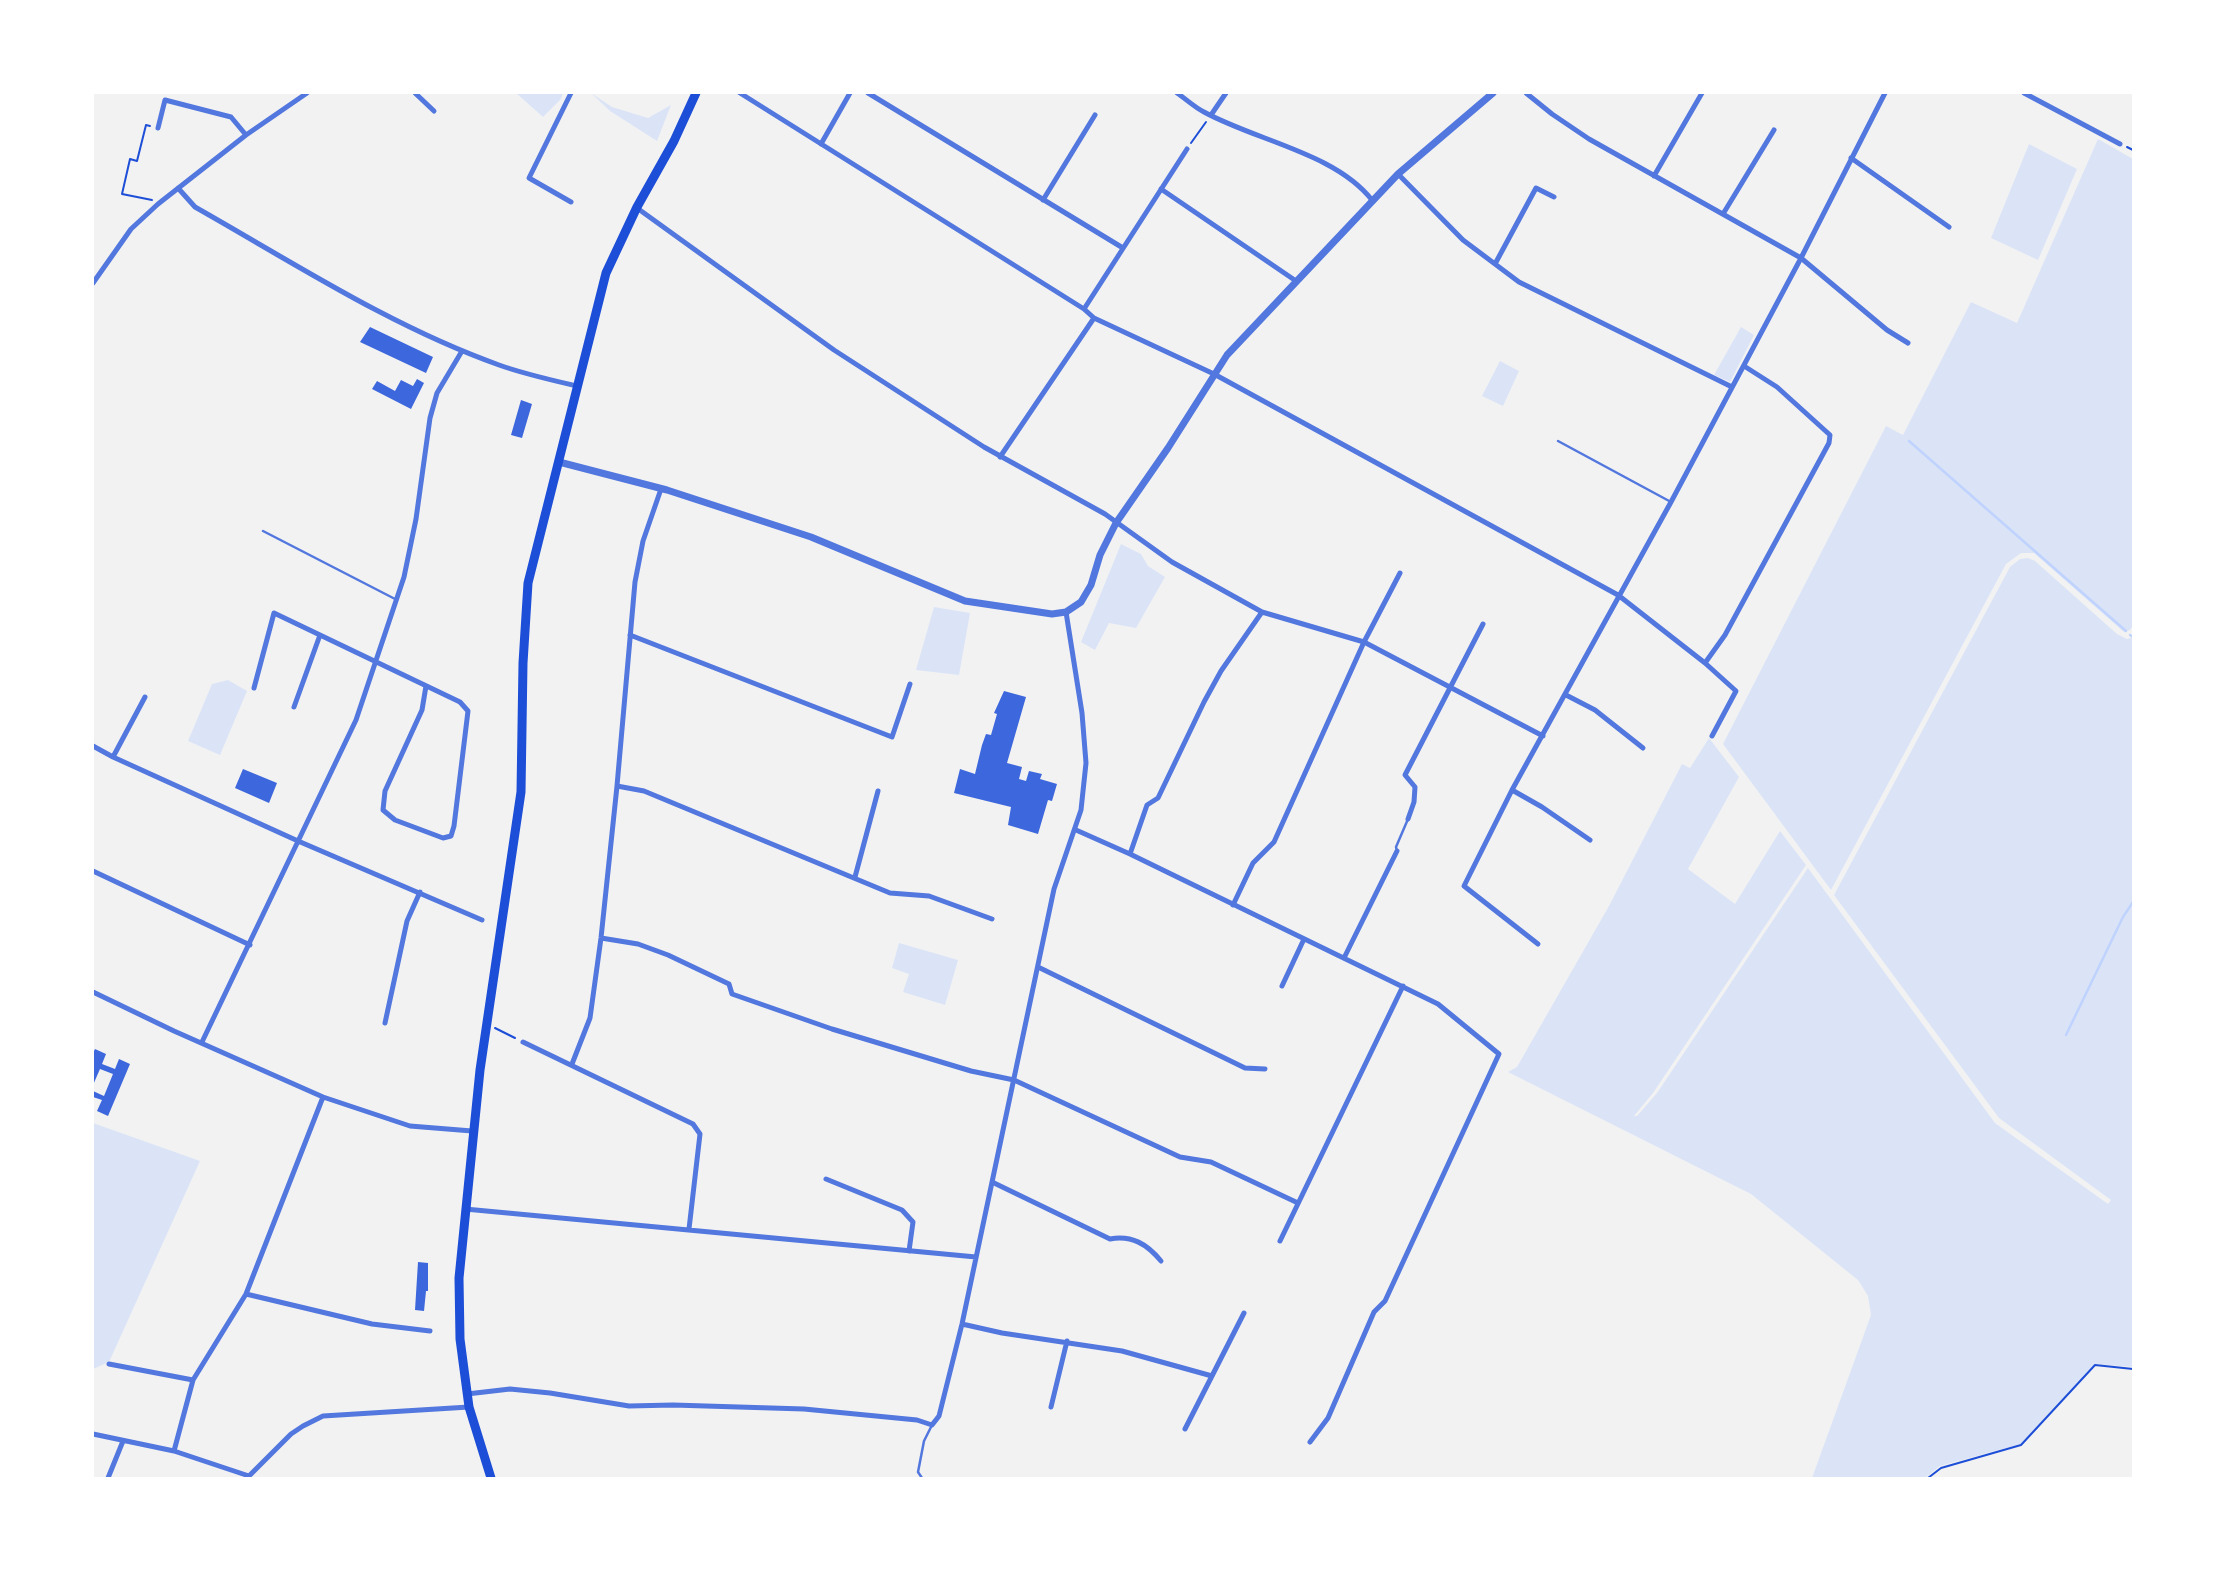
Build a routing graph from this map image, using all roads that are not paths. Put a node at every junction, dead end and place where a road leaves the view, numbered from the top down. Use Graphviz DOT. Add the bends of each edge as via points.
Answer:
graph roads {
  1 [pos="307,93"];
  2 [pos="415,93"];
  3 [pos="571,93"];
  4 [pos="696,93"];
  5 [pos="740,93"];
  6 [pos="850,93"];
  7 [pos="868,93"];
  8 [pos="1177,93"];
  9 [pos="1226,93"];
  10 [pos="1493,93"];
  11 [pos="1526,93"];
  12 [pos="1702,93"];
  13 [pos="1885,93"];
  14 [pos="2024,93"];
  15 [pos="434,111"];
  16 [pos="1095,114"];
  17 [pos="1210,115"];
  18 [pos="158,128"];
  19 [pos="1774,130"];
  20 [pos="246,135"];
  21 [pos="821,144"];
  22 [pos="2120,144"];
  23 [pos="1187,149"];
  24 [pos="1851,158"];
  25 [pos="1398,174"];
  26 [pos="1654,176"];
  27 [pos="177,188"];
  28 [pos="1161,189"];
  29 [pos="1555,197"];
  30 [pos="1043,200"];
  31 [pos="1373,200"];
  32 [pos="571,202"];
  33 [pos="637,208"];
  34 [pos="1723,214"];
  35 [pos="1950,227"];
  36 [pos="1123,248"];
  37 [pos="1801,258"];
  38 [pos="1495,264"];
  39 [pos="94,279"];
  40 [pos="1296,281"];
  41 [pos="1084,309"];
  42 [pos="1094,318"];
  43 [pos="1908,343"];
  44 [pos="462,351"];
  45 [pos="1744,366"];
  46 [pos="1214,374"];
  47 [pos="577,386"];
  48 [pos="1732,387"];
  49 [pos="1558,441"];
  50 [pos="1000,457"];
  51 [pos="559,462"];
  52 [pos="661,489"];
  53 [pos="1671,502"];
  54 [pos="1116,523"];
  55 [pos="263,531"];
  56 [pos="1400,573"];
  57 [pos="1618,595"];
  58 [pos="397,600"];
  59 [pos="1066,612"];
  60 [pos="1262,612"];
  61 [pos="1483,624"];
  62 [pos="320,635"];
  63 [pos="630,635"];
  64 [pos="1364,642"];
  65 [pos="377,663"];
  66 [pos="1705,663"];
  67 [pos="910,684"];
  68 [pos="426,686"];
  69 [pos="1451,687"];
  70 [pos="254,688"];
  71 [pos="1566,695"];
  72 [pos="145,697"];
  73 [pos="294,707"];
  74 [pos="1543,736"];
  75 [pos="1712,736"];
  76 [pos="93,746"];
  77 [pos="1643,748"];
  78 [pos="113,757"];
  79 [pos="617,786"];
  80 [pos="1512,790"];
  81 [pos="878,791"];
  82 [pos="1408,819"];
  83 [pos="1076,830"];
  84 [pos="1590,840"];
  85 [pos="298,841"];
  86 [pos="1397,851"];
  87 [pos="1130,854"];
  88 [pos="93,871"];
  89 [pos="855,877"];
  90 [pos="420,892"];
  91 [pos="1234,905"];
  92 [pos="992,919"];
  93 [pos="482,920"];
  94 [pos="601,938"];
  95 [pos="1304,939"];
  96 [pos="1538,944"];
  97 [pos="250,945"];
  98 [pos="1344,958"];
  99 [pos="1038,967"];
  100 [pos="1282,986"];
  101 [pos="1404,986"];
  102 [pos="93,992"];
  103 [pos="386,1023"];
  104 [pos="202,1042"];
  105 [pos="523,1042"];
  106 [pos="572,1064"];
  107 [pos="1265,1069"];
  108 [pos="1014,1080"];
  109 [pos="323,1097"];
  110 [pos="472,1131"];
  111 [pos="826,1179"];
  112 [pos="992,1182"];
  113 [pos="1298,1203"];
  114 [pos="465,1209"];
  115 [pos="689,1229"];
  116 [pos="1280,1241"];
  117 [pos="909,1251"];
  118 [pos="976,1257"];
  119 [pos="1161,1261"];
  120 [pos="246,1294"];
  121 [pos="1244,1313"];
  122 [pos="962,1324"];
  123 [pos="430,1331"];
  124 [pos="1067,1341"];
  125 [pos="1130,1353"];
  126 [pos="1128,1361"];
  127 [pos="109,1364"];
  128 [pos="1212,1376"];
  129 [pos="193,1380"];
  130 [pos="467,1394"];
  131 [pos="469,1407"];
  132 [pos="1051,1407"];
  133 [pos="932,1425"];
  134 [pos="1185,1429"];
  135 [pos="93,1434"];
  136 [pos="123,1441"];
  137 [pos="1310,1442"];
  138 [pos="174,1451"];
  139 [pos="248,1477"];
  140 [pos="108,1478"];
  141 [pos="491,1478"];
  142 [pos="922,1478"];
  1 -- 20 [label="street"];
  2 -- 15 [label="street"];
  3 -- 32 [label="street" via="529,178"];
  4 -- 33 [label="main road"];
  5 -- 21 [label="street"];
  6 -- 21 [label="street"];
  7 -- 30 [label="street"];
  8 -- 17 [label="street"];
  9 -- 17 [label="street"];
  10 -- 25 [label="street"];
  11 -- 26 [label="street" via="1589,139"];
  12 -- 26 [label="street"];
  13 -- 24 [label="street"];
  14 -- 22 [label="street"];
  16 -- 30 [label="street"];
  17 -- 31 [label="street" via="1339,170"];
  18 -- 20 [label="street" via="165,100 231,117"];
  19 -- 34 [label="street"];
  20 -- 27 [label="street"];
  21 -- 41 [label="street"];
  23 -- 28 [label="street"];
  24 -- 35 [label="street"];
  24 -- 37 [label="street"];
  25 -- 31 [label="street"];
  25 -- 38 [label="street"];
  26 -- 34 [label="street"];
  27 -- 39 [label="street" via="131,229"];
  27 -- 44 [label="street" via="195,207 369,306"];
  28 -- 36 [label="street"];
  28 -- 40 [label="street"];
  29 -- 38 [label="street" via="1536,188"];
  30 -- 36 [label="street"];
  31 -- 40 [label="street"];
  33 -- 47 [label="main road" via="606,273"];
  33 -- 50 [label="street" via="834,350"];
  34 -- 37 [label="street"];
  36 -- 41 [label="street"];
  37 -- 43 [label="street"];
  37 -- 45 [label="street"];
  38 -- 48 [label="street" via="1520,282"];
  40 -- 46 [label="street"];
  41 -- 42 [label="street"];
  42 -- 46 [label="street"];
  42 -- 50 [label="street"];
  44 -- 47 [label="street"];
  44 -- 58 [label="street" via="437,393 430,418 416,519"];
  45 -- 48 [label="street"];
  45 -- 66 [label="street" via="1777,387 1830,435 1829,443 1737,615"];
  46 -- 54 [label="street"];
  46 -- 57 [label="street"];
  47 -- 51 [label="main road"];
  48 -- 53 [label="street"];
  49 -- 53 [label="lane"];
  50 -- 54 [label="street"];
  51 -- 52 [label="street"];
  51 -- 110 [label="main road" via="528,583 521,792"];
  52 -- 59 [label="street" via="811,537 965,601 1052,614"];
  52 -- 63 [label="street" via="643,541"];
  53 -- 57 [label="street"];
  54 -- 59 [label="street" via="1091,585 1081,602"];
  54 -- 60 [label="street" via="1172,562"];
  55 -- 58 [label="lane"];
  56 -- 64 [label="street"];
  57 -- 66 [label="street"];
  57 -- 71 [label="street"];
  58 -- 65 [label="street"];
  59 -- 83 [label="street" via="1083,713 1086,763"];
  60 -- 64 [label="street"];
  60 -- 87 [label="street" via="1216,681 1158,798 1147,805"];
  61 -- 69 [label="street"];
  62 -- 65 [label="street"];
  62 -- 70 [label="street" via="274,613"];
  62 -- 73 [label="street"];
  63 -- 67 [label="street" via="892,737"];
  63 -- 79 [label="street"];
  64 -- 69 [label="street"];
  64 -- 91 [label="street" via="1274,842 1253,863"];
  65 -- 68 [label="street"];
  65 -- 85 [label="street" via="356,720"];
  66 -- 75 [label="street" via="1736,691"];
  68 -- 68 [label="street" via="460,702 468,711 454,826 451,836 443,838 395,820 383,810 385,791 422,710"];
  69 -- 74 [label="street"];
  69 -- 82 [label="street" via="1405,775 1415,787"];
  71 -- 74 [label="street"];
  71 -- 77 [label="street" via="1595,710"];
  72 -- 78 [label="street"];
  74 -- 80 [label="street"];
  76 -- 78 [label="street"];
  78 -- 85 [label="street"];
  79 -- 89 [label="street" via="644,791"];
  79 -- 94 [label="street"];
  80 -- 84 [label="street"];
  80 -- 96 [label="street" via="1464,886"];
  81 -- 89 [label="street"];
  82 -- 86 [label="lane"];
  83 -- 87 [label="street"];
  83 -- 99 [label="street" via="1054,889"];
  85 -- 90 [label="street"];
  85 -- 97 [label="street"];
  86 -- 98 [label="street"];
  87 -- 91 [label="street"];
  88 -- 97 [label="street"];
  89 -- 92 [label="street" via="890,892 929,896"];
  90 -- 93 [label="street"];
  90 -- 103 [label="street" via="407,921"];
  91 -- 95 [label="street"];
  94 -- 106 [label="street" via="590,1018"];
  94 -- 108 [label="street" via="668,955 729,984 732,995 772,1009"];
  95 -- 98 [label="street"];
  95 -- 100 [label="street"];
  97 -- 104 [label="street"];
  98 -- 101 [label="street"];
  99 -- 107 [label="street" via="1245,1068"];
  99 -- 108 [label="street"];
  101 -- 113 [label="street"];
  101 -- 137 [label="street" via="1438,1004 1496,1050 1498,1060 1385,1301 1374,1312 1328,1418"];
  102 -- 104 [label="street"];
  104 -- 109 [label="street"];
  105 -- 106 [label="street"];
  106 -- 115 [label="street" via="693,1124 700,1135"];
  108 -- 112 [label="street"];
  108 -- 113 [label="street" via="1180,1157 1211,1162"];
  109 -- 110 [label="street" via="411,1126"];
  109 -- 120 [label="street"];
  110 -- 114 [label="main road"];
  111 -- 117 [label="street" via="902,1210 913,1222"];
  112 -- 118 [label="street"];
  112 -- 119 [label="street" via="1110,1239 1125,1236"];
  113 -- 116 [label="street"];
  114 -- 115 [label="street"];
  114 -- 130 [label="main road" via="459,1278"];
  115 -- 117 [label="street"];
  117 -- 118 [label="street"];
  118 -- 122 [label="street"];
  120 -- 123 [label="street" via="372,1324"];
  120 -- 129 [label="street"];
  121 -- 128 [label="street"];
  122 -- 124 [label="street"];
  122 -- 133 [label="street" via="939,1416"];
  124 -- 125 [label="street"];
  124 -- 132 [label="street"];
  125 -- 126 [label="street"];
  125 -- 128 [label="street"];
  127 -- 129 [label="street"];
  128 -- 134 [label="street"];
  129 -- 138 [label="street"];
  130 -- 131 [label="main road"];
  130 -- 133 [label="street" via="510,1389 629,1406 804,1409"];
  131 -- 139 [label="street" via="323,1416 291,1434"];
  131 -- 141 [label="main road"];
  133 -- 142 [label="lane" via="918,1472"];
  135 -- 136 [label="street"];
  136 -- 138 [label="street"];
  136 -- 140 [label="street"];
  138 -- 139 [label="street"];
}
